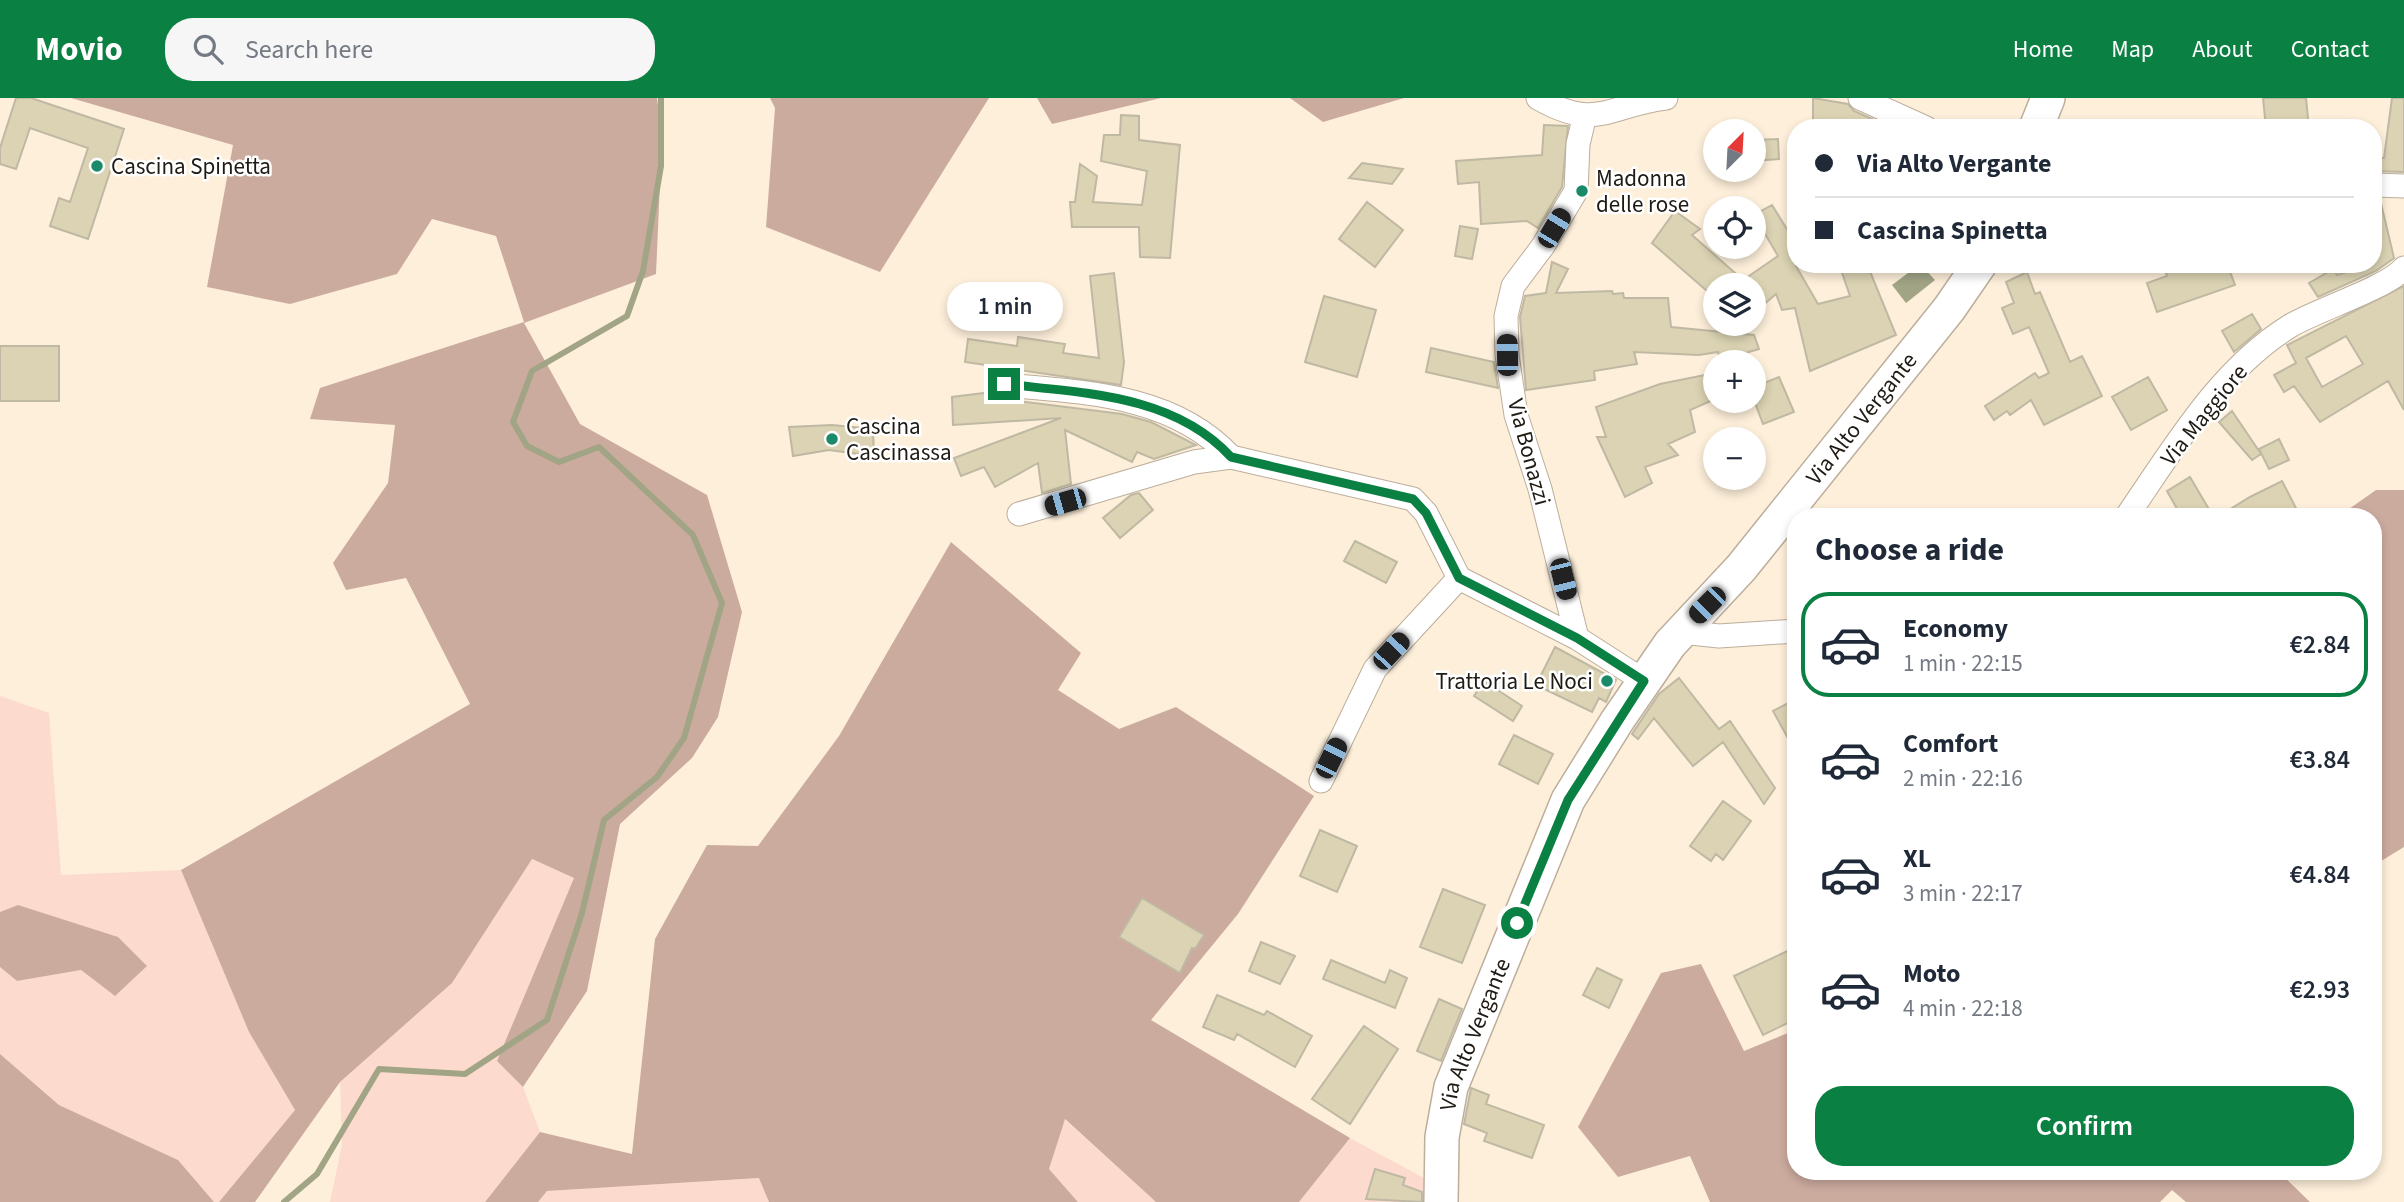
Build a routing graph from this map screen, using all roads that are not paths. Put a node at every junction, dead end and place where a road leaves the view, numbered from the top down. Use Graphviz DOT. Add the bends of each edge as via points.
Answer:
graph roads {
  1 [pos="1538,98"];
  2 [pos="1666,98"];
  3 [pos="1860,98"];
  4 [pos="2048,98"];
  5 [pos="1585,115"];
  6 [pos="1906,119"];
  7 [pos="2040,119"];
  8 [pos="2382,185"];
  9 [pos="2404,186"];
  10 [pos="2404,268"];
  11 [pos="1974,273"];
  12 [pos="1004,384"];
  13 [pos="1231,457"];
  14 [pos="1790,508"];
  15 [pos="2132,508"];
  16 [pos="1787,512"];
  17 [pos="1019,514"];
  18 [pos="1459,578"];
  19 [pos="1686,630"];
  20 [pos="1787,632"];
  21 [pos="1577,638"];
  22 [pos="1644,681"];
  23 [pos="1321,781"];
  24 [pos="1441,1202"];
  1 -- 5 [label="street" via="1564,113"];
  2 -- 5 [label="street" via="1598,116"];
  3 -- 6 [label="street"];
  4 -- 7 [label="main road"];
  5 -- 21 [label="street, Via Bonazzi" via="1578,144 1576,191 1513,286 1506,316 1516,415 1540,489"];
  8 -- 9 [label="street"];
  10 -- 15 [label="street, Via Maggiore" via="2289,326 2237,369 2185,431"];
  11 -- 14 [label="main road, Via Alto Vergante"];
  12 -- 13 [label="street" via="1133,400 1215,439"];
  13 -- 17 [label="street" via="1194,462"];
  13 -- 18 [label="street" via="1413,499 1426,513"];
  16 -- 19 [label="main road, Via Alto Vergante"];
  18 -- 21 [label="street"];
  18 -- 23 [label="street" via="1375,669"];
  19 -- 20 [label="street" via="1718,636"];
  19 -- 22 [label="main road, Via Alto Vergante"];
  21 -- 22 [label="street"];
  22 -- 24 [label="main road, Via Alto Vergante" via="1568,800 1466,1047 1444,1112"];
}
